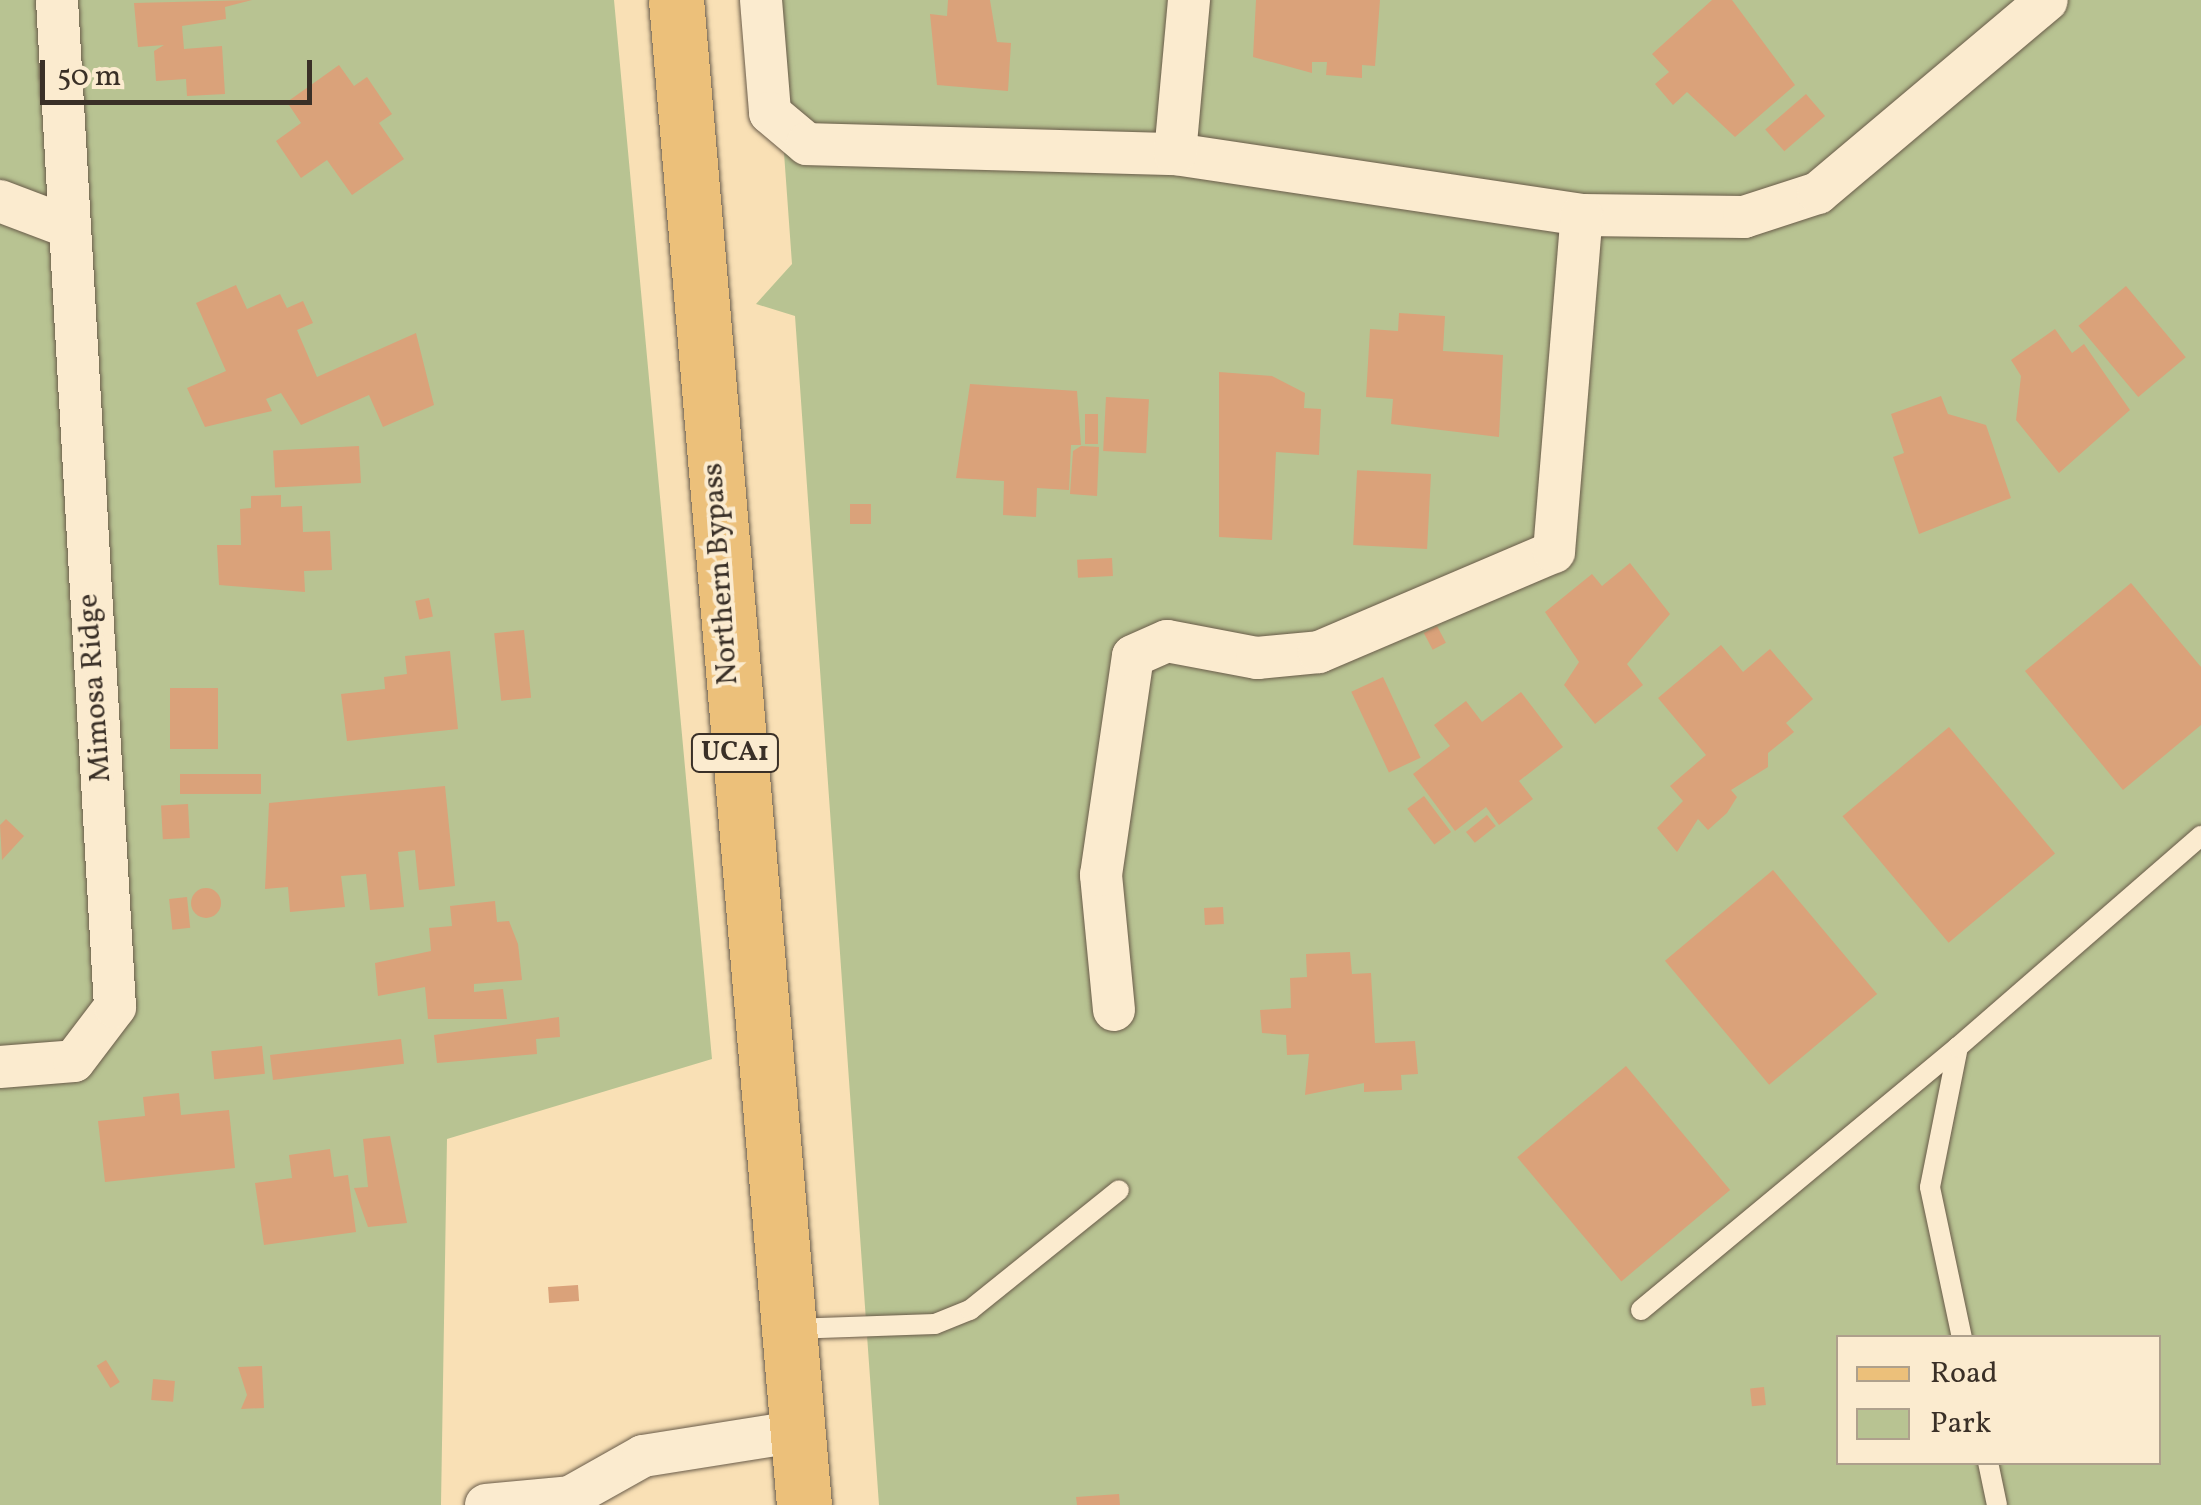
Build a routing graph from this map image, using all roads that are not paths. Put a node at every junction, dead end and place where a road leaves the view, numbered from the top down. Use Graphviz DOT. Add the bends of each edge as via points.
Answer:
graph roads {
  1 [pos="57,0"];
  2 [pos="676,0"];
  3 [pos="761,0"];
  4 [pos="1189,0"];
  5 [pos="2047,0"];
  6 [pos="1175,154"];
  7 [pos="0,201"];
  8 [pos="1582,216"];
  9 [pos="66,226"];
  10 [pos="2201,836"];
  11 [pos="1114,1010"];
  12 [pos="1958,1047"];
  13 [pos="0,1067"];
  14 [pos="1119,1190"];
  15 [pos="1641,1310"];
  16 [pos="784,1329"];
  17 [pos="1961,1335"];
  18 [pos="794,1432"];
  19 [pos="1989,1465"];
  20 [pos="581,1501"];
  21 [pos="486,1505"];
  22 [pos="804,1505"];
  23 [pos="1997,1505"];
  1 -- 9 [label="street, Mimosa Ridge"];
  2 -- 16 [label="main road, Northern Bypass / UCA1"];
  3 -- 6 [label="street" via="770,114 807,144"];
  4 -- 6 [label="street"];
  5 -- 8 [label="street" via="1789,209"];
  6 -- 8 [label="street"];
  7 -- 9 [label="street"];
  8 -- 11 [label="street" via="1554,552 1319,652 1257,658 1167,640 1132,656 1101,875"];
  9 -- 13 [label="street, Mimosa Ridge" via="115,1007 74,1062"];
  10 -- 12 [label="lane"];
  12 -- 15 [label="lane"];
  12 -- 17 [label="lane" via="1930,1187"];
  14 -- 16 [label="lane" via="970,1310 934,1324"];
  16 -- 18 [label="main road, Northern Bypass / UCA1"];
  18 -- 20 [label="street" via="642,1456"];
  18 -- 22 [label="main road, Northern Bypass / UCA1"];
  19 -- 23 [label="lane"];
  20 -- 21 [label="street"];
}
